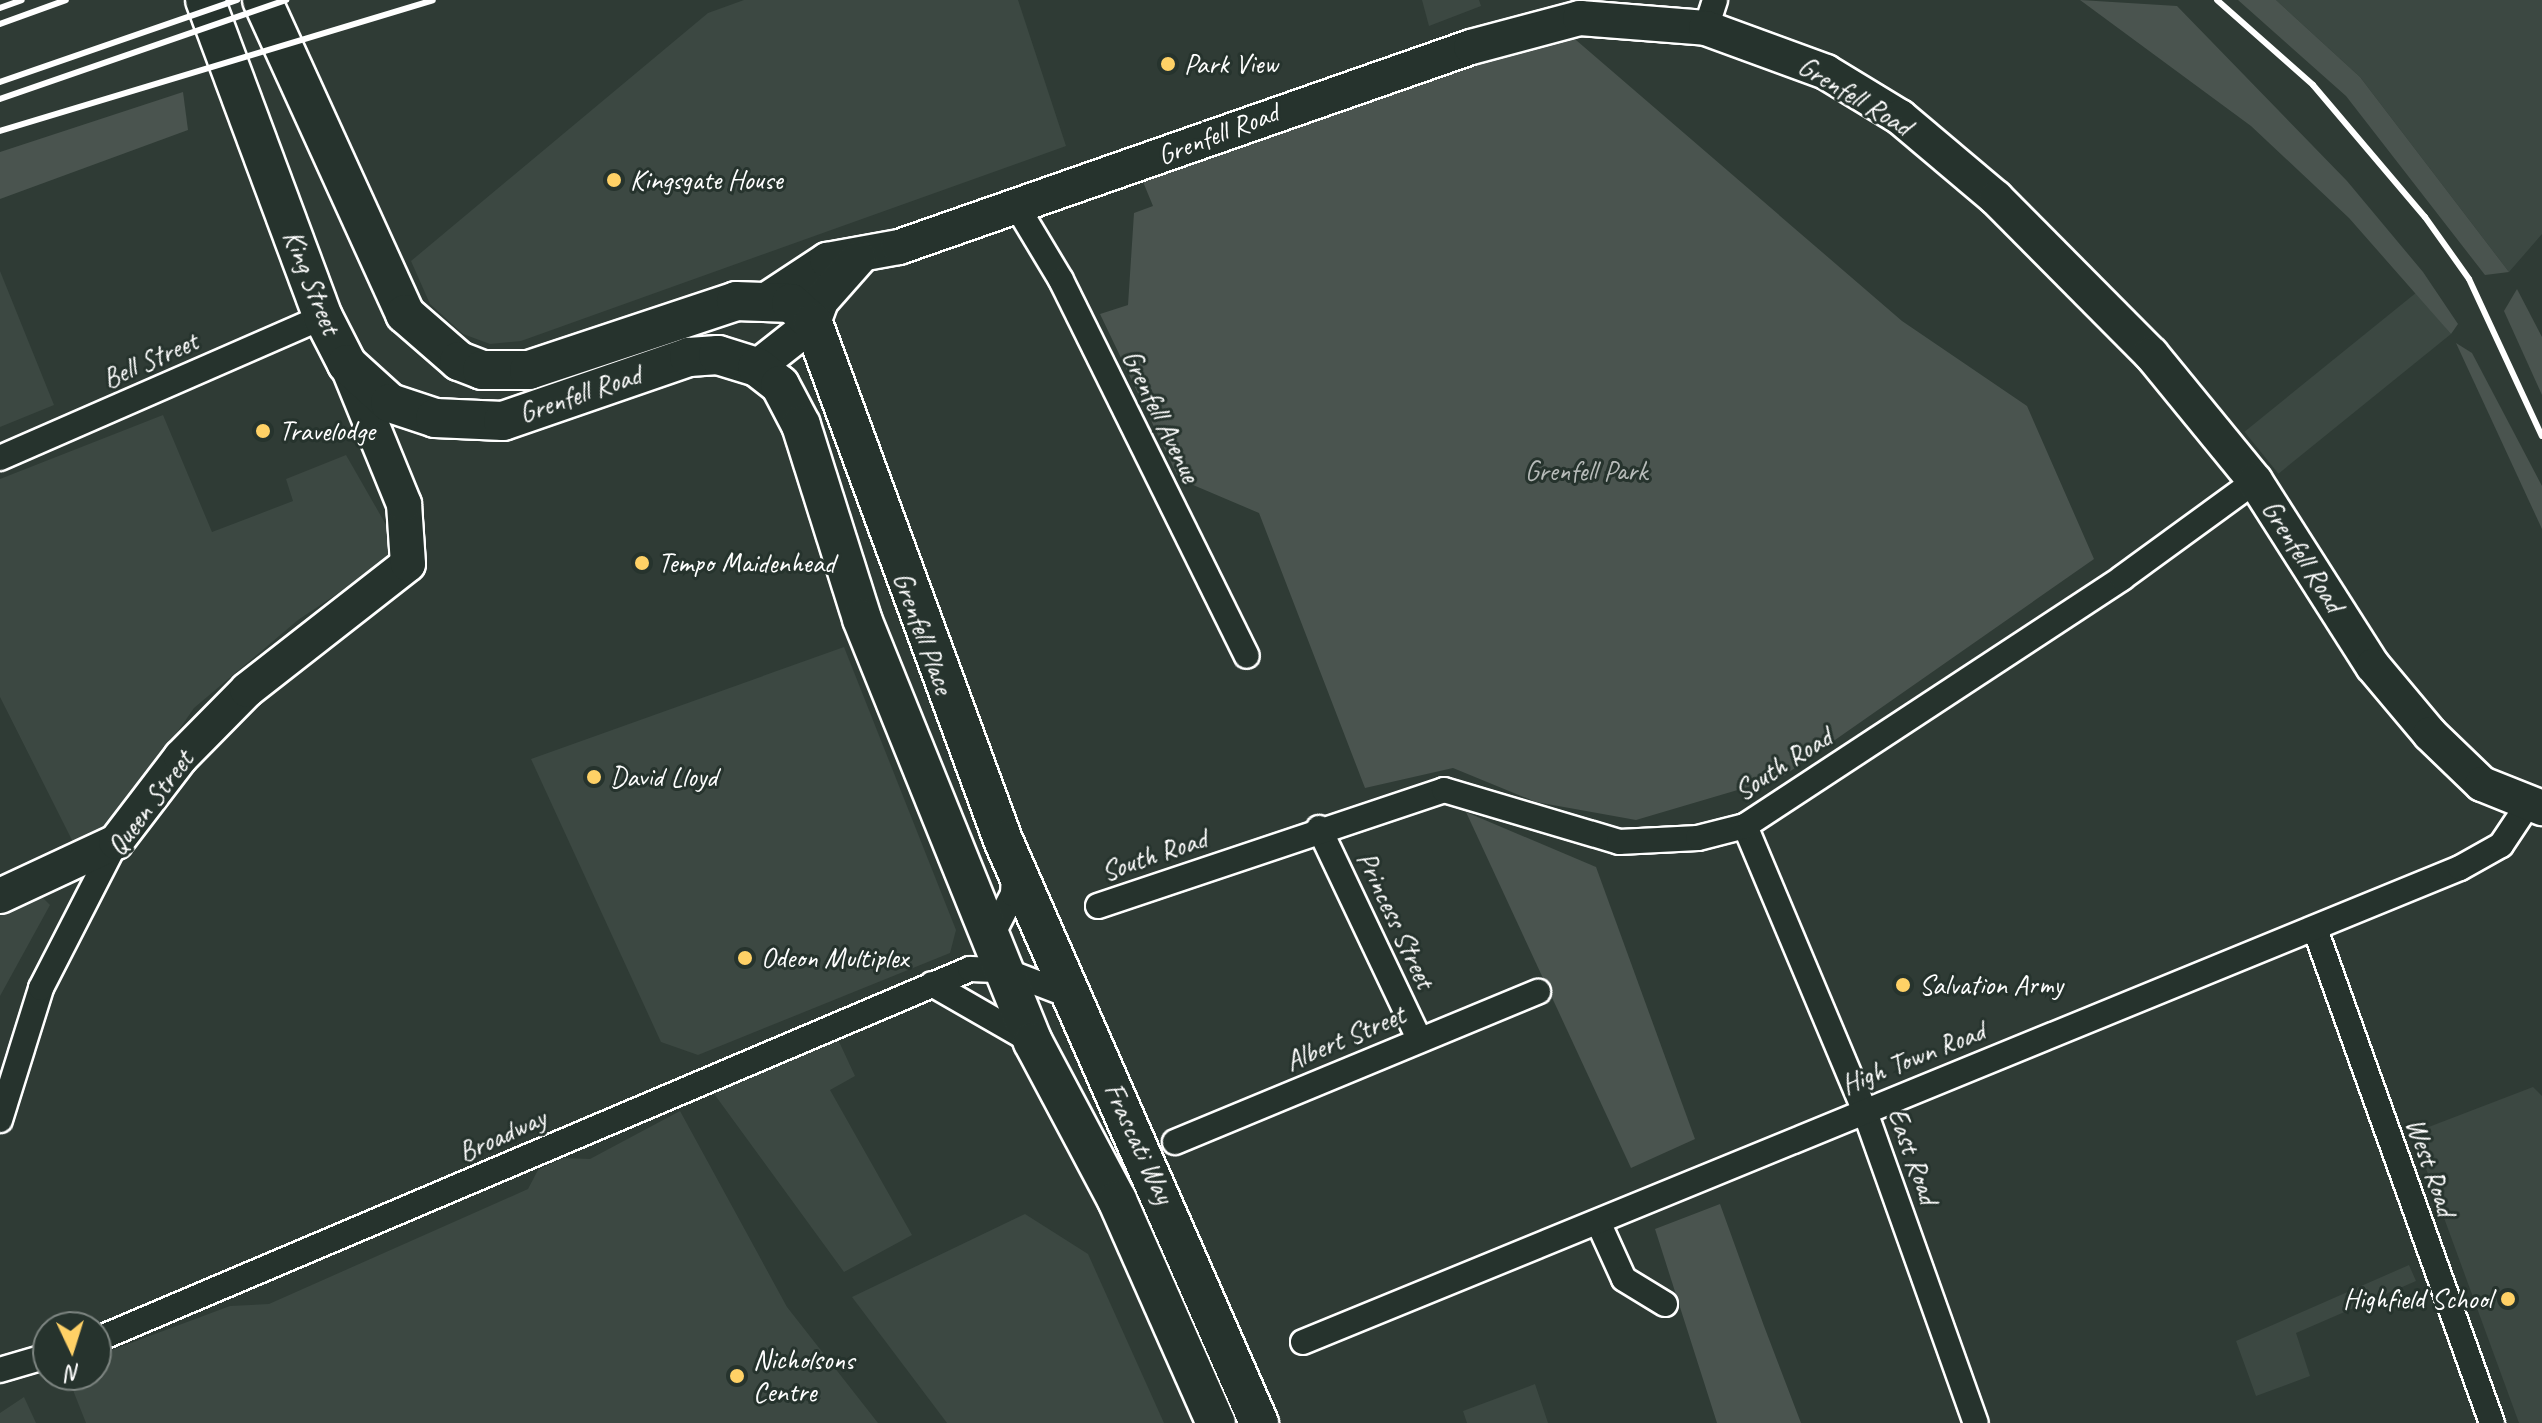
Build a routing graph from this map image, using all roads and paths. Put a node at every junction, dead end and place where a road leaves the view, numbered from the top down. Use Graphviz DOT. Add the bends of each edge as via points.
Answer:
graph roads {
  1 [pos="205,0"];
  2 [pos="262,0"];
  3 [pos="1710,14"];
  4 [pos="1016,205"];
  5 [pos="859,258"];
  6 [pos="768,299"];
  7 [pos="323,317"];
  8 [pos="813,323"];
  9 [pos="347,364"];
  10 [pos="757,367"];
  11 [pos="0,458"];
  12 [pos="2255,481"];
  13 [pos="408,564"];
  14 [pos="1247,656"];
  15 [pos="2535,807"];
  16 [pos="1745,826"];
  17 [pos="1319,828"];
  18 [pos="116,842"];
  19 [pos="1014,865"];
  20 [pos="0,896"];
  21 [pos="1098,906"];
  22 [pos="2315,929"];
  23 [pos="988,960"];
  24 [pos="932,984"];
  25 [pos="1538,992"];
  26 [pos="1071,996"];
  27 [pos="1419,1039"];
  28 [pos="1033,1042"];
  29 [pos="1864,1109"];
  30 [pos="0,1120"];
  31 [pos="1175,1142"];
  32 [pos="1599,1224"];
  33 [pos="1665,1304"];
  34 [pos="112,1333"];
  35 [pos="1303,1342"];
  36 [pos="32,1359"];
  37 [pos="6,1363"];
  38 [pos="1216,1423"];
  39 [pos="1259,1423"];
  40 [pos="1976,1423"];
  41 [pos="2492,1423"];
  1 -- 7 [label="main road, King Street"];
  2 -- 6 [label="main road, Grenfell Road" via="405,314 459,361 482,370 529,370 736,301"];
  3 -- 4 [label="street, Grenfell Road" via="1580,18 1471,47"];
  3 -- 12 [label="street, Grenfell Road" via="1826,72 1900,117 1996,198 2151,354"];
  4 -- 5 [label="street, Grenfell Road"];
  4 -- 14 [label="street, Grenfell Avenue" via="1061,280"];
  5 -- 6 [label="street, Grenfell Road" via="827,260"];
  5 -- 8 [label="street, Grenfell Road" via="821,301"];
  6 -- 8 [label="main road, Grenfell Road" via="791,303"];
  7 -- 9 [label="main road, King Street"];
  7 -- 11 [label="street, Bell Street"];
  8 -- 10 [label="street, Grenfell Road"];
  8 -- 19 [label="main road, Grenfell Place"];
  9 -- 10 [label="main road, Grenfell Road" via="390,403 417,413 503,421 689,357 718,355"];
  9 -- 13 [label="street, King Street" via="404,504"];
  10 -- 23 [label="main road, Grenfell Place" via="780,385 801,425 862,619"];
  12 -- 15 [label="street, Grenfell Road" via="2373,666 2430,734 2482,784"];
  12 -- 16 [label="street, South Road" via="2122,578"];
  13 -- 18 [label="street, Queen Street" via="247,690 181,757"];
  15 -- 22 [label="street, High Town Road" via="2501,845"];
  16 -- 17 [label="street, South Road" via="1698,838 1619,842 1444,790"];
  16 -- 29 [label="street, East Road"];
  17 -- 21 [label="street, South Road"];
  17 -- 27 [label="street, Princess Street"];
  18 -- 20 [label="street"];
  18 -- 30 [label="street, Queen Street" via="41,988"];
  19 -- 23 [label="street, Grenfell Place" via="1013,894"];
  19 -- 26 [label="main road, Frascati Way"];
  22 -- 29 [label="street, High Town Road"];
  22 -- 41 [label="street, West Road"];
  23 -- 24 [label="street, Broadway"];
  23 -- 26 [label="street"];
  23 -- 28 [label="main road, Grenfell Place"];
  24 -- 28 [label="street"];
  24 -- 34 [label="street, Broadway"];
  25 -- 27 [label="street, Albert Street"];
  26 -- 39 [label="main road, Frascati Way"];
  27 -- 31 [label="street, Albert Street"];
  28 -- 38 [label="main road, Frascati Way" via="1117,1200"];
  29 -- 32 [label="street, High Town Road"];
  29 -- 40 [label="street, East Road"];
  32 -- 33 [label="street" via="1624,1279"];
  32 -- 35 [label="street, High Town Road"];
  36 -- 37 [label="street"];
}
